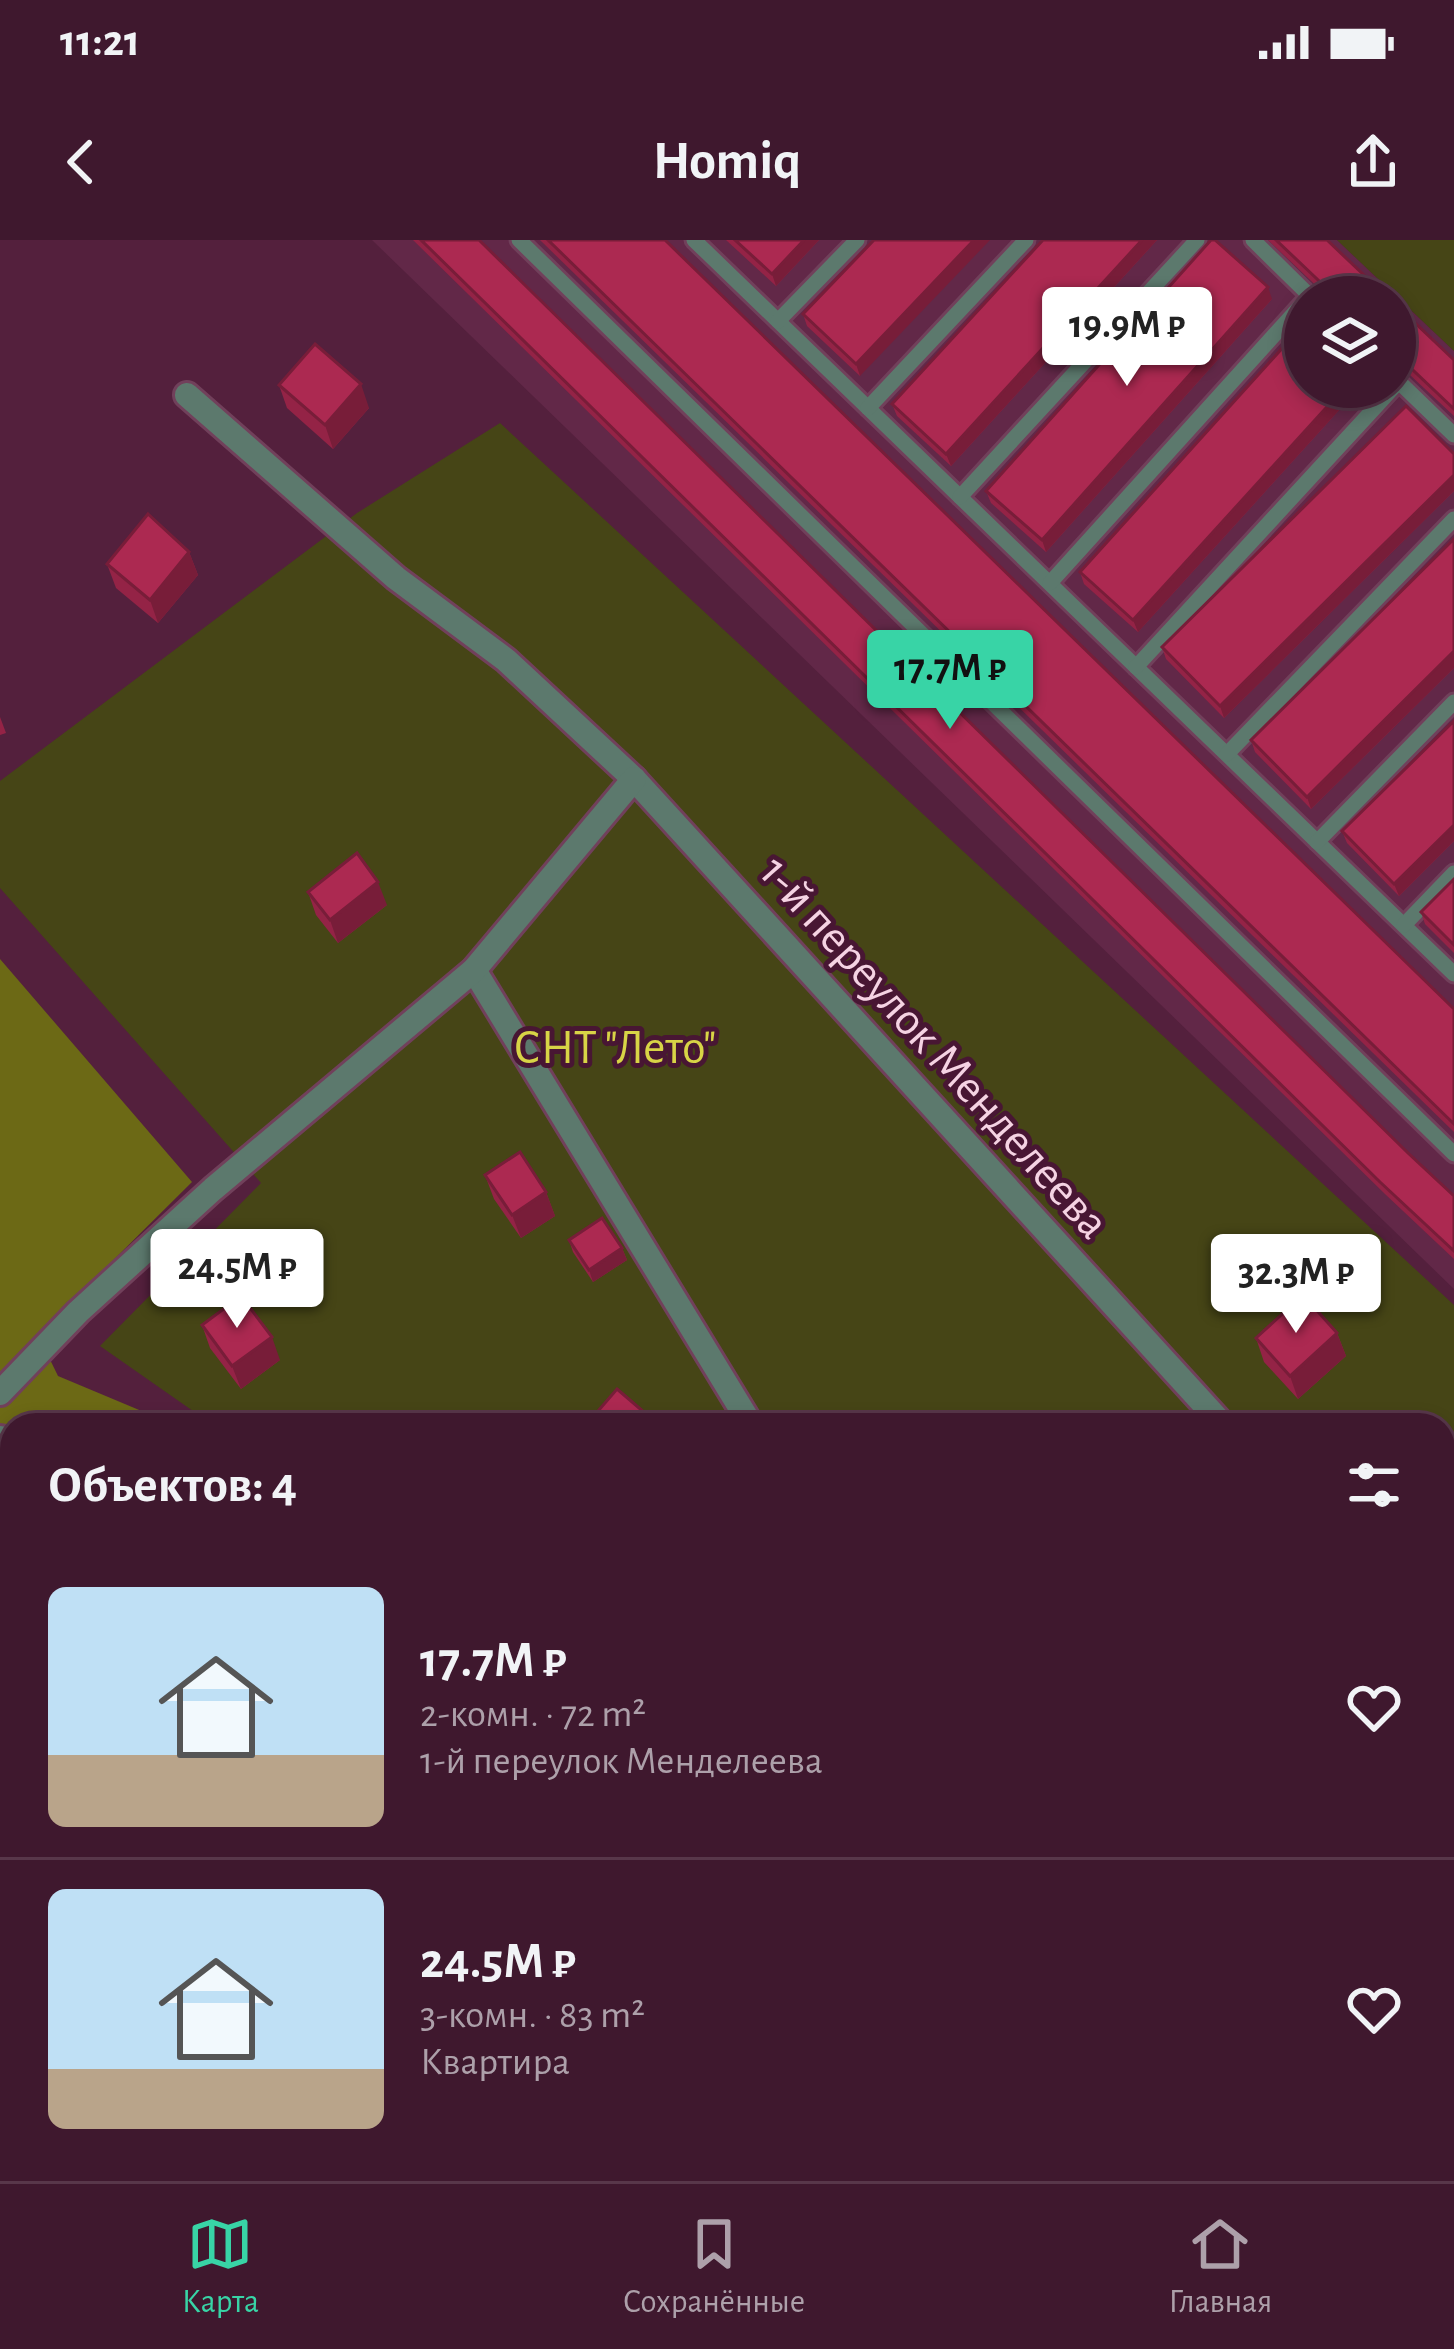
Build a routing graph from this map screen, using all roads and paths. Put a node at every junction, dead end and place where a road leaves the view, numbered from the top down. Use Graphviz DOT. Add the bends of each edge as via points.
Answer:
graph roads {
  1 [pos="518,240"];
  2 [pos="694,240"];
  3 [pos="857,240"];
  4 [pos="1026,240"];
  5 [pos="1197,240"];
  6 [pos="1252,240"];
  7 [pos="1287,276"];
  8 [pos="778,321"];
  9 [pos="1284,326"];
  10 [pos="187,395"];
  11 [pos="1416,401"];
  12 [pos="868,408"];
  13 [pos="1373,408"];
  14 [pos="1454,435"];
  15 [pos="960,497"];
  16 [pos="1454,519"];
  17 [pos="1050,584"];
  18 [pos="1136,667"];
  19 [pos="1454,702"];
  20 [pos="1227,754"];
  21 [pos="634,779"];
  22 [pos="1318,842"];
  23 [pos="1454,873"];
  24 [pos="1404,925"];
  25 [pos="474,970"];
  26 [pos="1454,974"];
  27 [pos="1454,1154"];
  28 [pos="0,1393"];
  29 [pos="744,1413"];
  30 [pos="1212,1413"];
  1 -- 27 [label="lane"];
  2 -- 8 [label="lane"];
  3 -- 8 [label="lane"];
  4 -- 12 [label="lane"];
  5 -- 15 [label="lane"];
  6 -- 7 [label="lane"];
  8 -- 12 [label="lane"];
  9 -- 17 [label="lane"];
  10 -- 21 [label="street, 1-й переулок Менделеева" via="396,578 506,660"];
  11 -- 14 [label="lane"];
  12 -- 15 [label="lane"];
  13 -- 18 [label="lane"];
  15 -- 17 [label="lane"];
  16 -- 20 [label="lane"];
  17 -- 18 [label="lane"];
  18 -- 20 [label="lane"];
  19 -- 22 [label="lane"];
  20 -- 22 [label="lane"];
  21 -- 25 [label="street"];
  21 -- 30 [label="street, 1-й переулок Менделеева"];
  22 -- 24 [label="lane"];
  23 -- 24 [label="lane"];
  24 -- 26 [label="lane"];
  25 -- 28 [label="street" via="213,1189"];
  25 -- 29 [label="street"];
}
